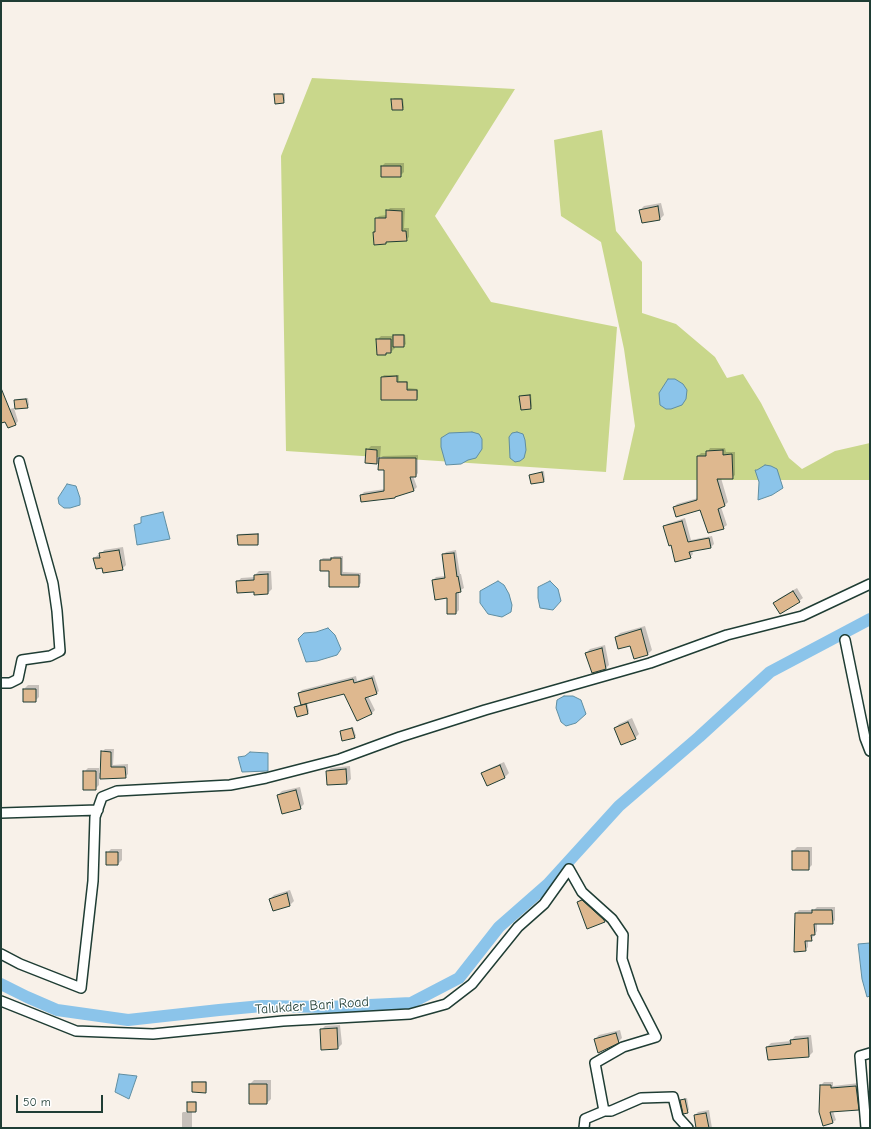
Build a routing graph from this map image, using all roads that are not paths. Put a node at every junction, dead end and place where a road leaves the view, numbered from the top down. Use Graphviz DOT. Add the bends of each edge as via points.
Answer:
graph roads {
  1 [pos="19,461"];
  2 [pos="870,584"];
  3 [pos="844,640"];
  4 [pos="1,683"];
  5 [pos="870,751"];
  6 [pos="98,810"];
  7 [pos="1,813"];
  8 [pos="1,954"];
  9 [pos="1,1001"];
  10 [pos="870,1053"];
  11 [pos="604,1111"];
  12 [pos="584,1128"];
  13 [pos="688,1128"];
  14 [pos="866,1128"];
  1 -- 4 [label="street" via="53,583 60,651 50,656 22,660 18,679 10,683"];
  2 -- 6 [label="street" via="802,616 727,634 650,662 407,734 340,759 230,786 117,791 102,797"];
  3 -- 5 [label="street"];
  6 -- 7 [label="street"];
  6 -- 8 [label="street" via="95,817 93,881 81,988"];
  9 -- 11 [label="street, Talukder Bari Road" via="76,1031 153,1034 283,1021 410,1014 446,1004 472,984 518,927 544,904 569,869 582,892 612,919 623,935 622,959 633,992 656,1037 623,1047 595,1064"];
  10 -- 14 [label="street" via="860,1056"];
  11 -- 12 [label="street" via="585,1119"];
  11 -- 13 [label="street" via="611,1111 641,1098 673,1097 678,1117"];
}
